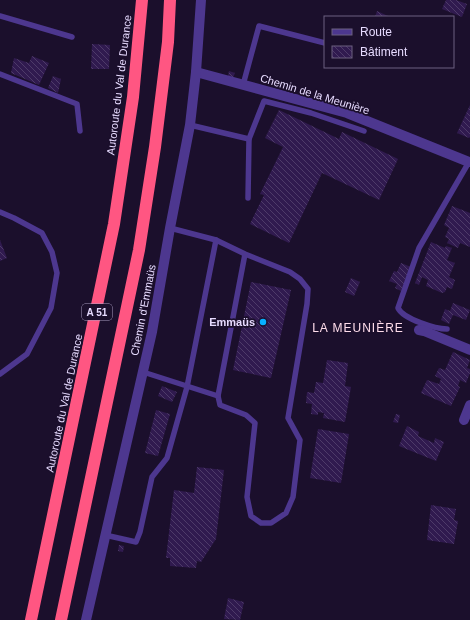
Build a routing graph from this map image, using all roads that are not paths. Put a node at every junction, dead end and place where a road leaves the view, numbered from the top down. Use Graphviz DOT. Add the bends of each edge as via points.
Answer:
graph roads {
  1 [pos="142,0"];
  2 [pos="170,0"];
  3 [pos="201,0"];
  4 [pos="0,16"];
  5 [pos="72,37"];
  6 [pos="324,43"];
  7 [pos="196,72"];
  8 [pos="0,74"];
  9 [pos="243,85"];
  10 [pos="190,125"];
  11 [pos="80,131"];
  12 [pos="364,131"];
  13 [pos="249,139"];
  14 [pos="469,162"];
  15 [pos="248,198"];
  16 [pos="0,212"];
  17 [pos="170,228"];
  18 [pos="216,240"];
  19 [pos="245,254"];
  20 [pos="447,329"];
  21 [pos="419,330"];
  22 [pos="470,350"];
  23 [pos="143,372"];
  24 [pos="0,374"];
  25 [pos="187,387"];
  26 [pos="218,396"];
  27 [pos="470,405"];
  28 [pos="464,420"];
  29 [pos="106,535"];
  30 [pos="31,620"];
  31 [pos="61,620"];
  32 [pos="86,620"];
  1 -- 30 [label="highway, Autoroute du Val de Durance / A 51" via="133,97 114,224"];
  2 -- 31 [label="highway, A 51" via="168,42 155,147 139,250"];
  3 -- 7 [label="street, Chemin d'Emmaüs"];
  4 -- 5 [label="lane"];
  6 -- 9 [label="lane" via="259,26"];
  7 -- 9 [label="street, Chemin de la Meunière"];
  7 -- 10 [label="street, Chemin d'Emmaüs"];
  8 -- 11 [label="lane" via="77,104"];
  9 -- 14 [label="street, Chemin de la Meunière" via="347,113"];
  10 -- 13 [label="lane"];
  10 -- 17 [label="street, Chemin d'Emmaüs"];
  12 -- 13 [label="lane" via="264,101"];
  13 -- 15 [label="lane"];
  14 -- 20 [label="lane" via="419,248 398,308 404,316 440,329"];
  16 -- 24 [label="lane" via="42,233 52,252 57,272 51,308 27,354"];
  17 -- 18 [label="lane"];
  17 -- 23 [label="street, Chemin d'Emmaüs"];
  18 -- 19 [label="lane"];
  18 -- 25 [label="lane"];
  19 -- 26 [label="lane"];
  19 -- 26 [label="lane" via="290,272 308,289 288,418 300,440 293,497 286,512 270,523 261,523 251,516 247,497 255,423 246,415 220,405"];
  21 -- 22 [label="street"];
  23 -- 25 [label="lane"];
  23 -- 29 [label="street, Chemin d'Emmaüs"];
  25 -- 26 [label="lane"];
  25 -- 29 [label="lane" via="167,458 152,477 136,542"];
  27 -- 28 [label="street"];
  29 -- 32 [label="street, Chemin d'Emmaüs"];
}
